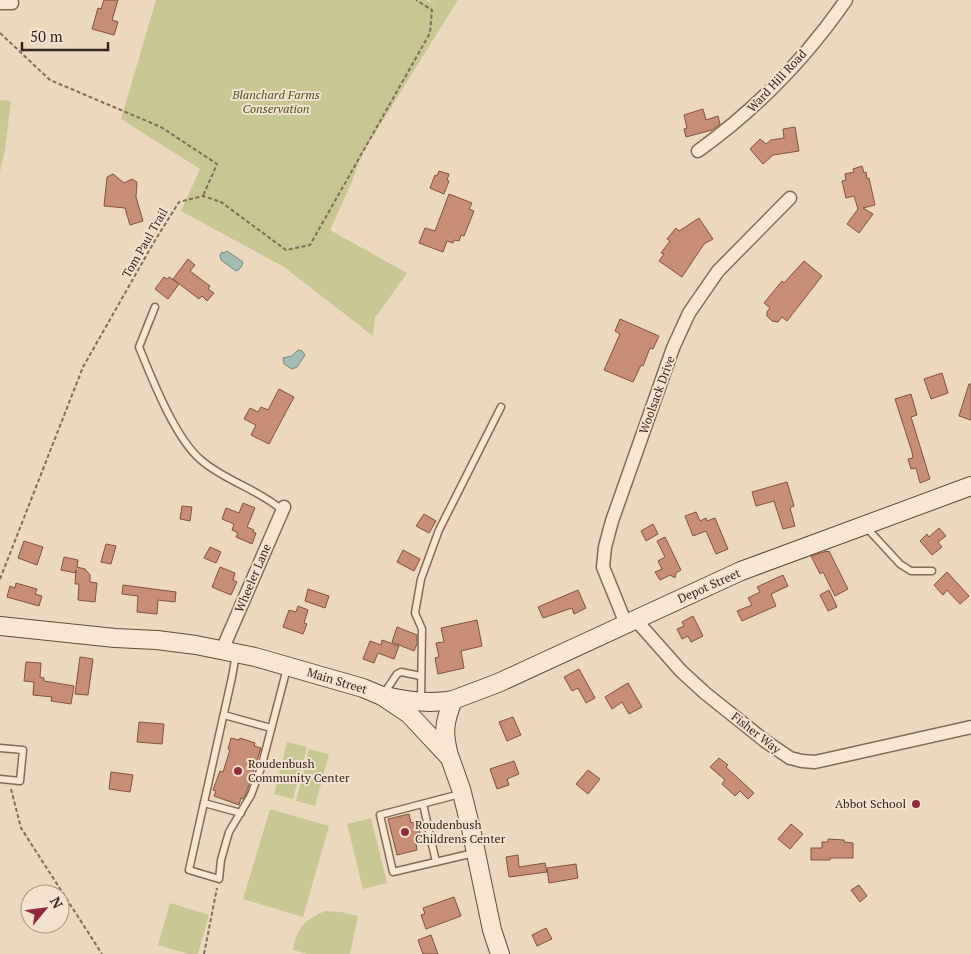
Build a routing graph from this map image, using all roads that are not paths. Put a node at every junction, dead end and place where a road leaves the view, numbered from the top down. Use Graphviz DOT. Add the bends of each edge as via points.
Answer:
graph roads {
  1 [pos="846,0"];
  2 [pos="698,151"];
  3 [pos="790,198"];
  4 [pos="155,307"];
  5 [pos="501,407"];
  6 [pos="971,486"];
  7 [pos="283,508"];
  8 [pos="864,525"];
  9 [pos="932,571"];
  10 [pos="630,622"];
  11 [pos="0,626"];
  12 [pos="229,652"];
  13 [pos="287,667"];
  14 [pos="421,676"];
  15 [pos="382,696"];
  16 [pos="452,700"];
  17 [pos="421,702"];
  18 [pos="224,715"];
  19 [pos="971,727"];
  20 [pos="271,728"];
  21 [pos="0,748"];
  22 [pos="450,758"];
  23 [pos="0,779"];
  24 [pos="462,794"];
  25 [pos="204,803"];
  26 [pos="423,804"];
  27 [pos="241,813"];
  28 [pos="476,852"];
  29 [pos="436,862"];
  30 [pos="500,954"];
  1 -- 2 [label="street, Ward Hill Road" via="788,72 749,111"];
  3 -- 10 [label="street, Woolsack Drive" via="718,271 689,313 673,348 604,547 603,567"];
  4 -- 7 [label="lane" via="139,347 179,434 201,460"];
  5 -- 14 [label="lane" via="440,530 421,579 415,613 422,629"];
  6 -- 8 [label="main road, Depot Street"];
  7 -- 12 [label="street, Wheeler Lane"];
  8 -- 9 [label="lane" via="900,564 911,571"];
  8 -- 10 [label="main road, Depot Street" via="741,571"];
  10 -- 16 [label="main road, Depot Street" via="498,683"];
  10 -- 19 [label="street, Fisher Way" via="699,688 765,742 795,760 815,762"];
  11 -- 12 [label="main road, Main Street" via="157,640"];
  12 -- 13 [label="main road, Main Street"];
  12 -- 18 [label="lane"];
  13 -- 15 [label="main road, Main Street"];
  13 -- 20 [label="lane"];
  14 -- 15 [label="lane" via="396,674"];
  14 -- 17 [label="lane"];
  15 -- 17 [label="main road, Depot Street"];
  15 -- 22 [label="main road, Main Street" via="408,714"];
  16 -- 17 [label="main road, Depot Street"];
  16 -- 22 [label="main road" via="444,736"];
  18 -- 20 [label="lane"];
  18 -- 25 [label="lane"];
  20 -- 27 [label="lane" via="261,768"];
  21 -- 23 [label="lane" via="23,750 20,781"];
  22 -- 24 [label="main road, Main Street"];
  24 -- 26 [label="lane"];
  24 -- 28 [label="main road, Main Street"];
  25 -- 27 [label="lane"];
  25 -- 27 [label="lane" via="189,870 219,878 230,832"];
  26 -- 29 [label="lane"];
  26 -- 29 [label="lane" via="380,815 392,872"];
  28 -- 29 [label="lane"];
  28 -- 30 [label="main road, Main Street"];
}
